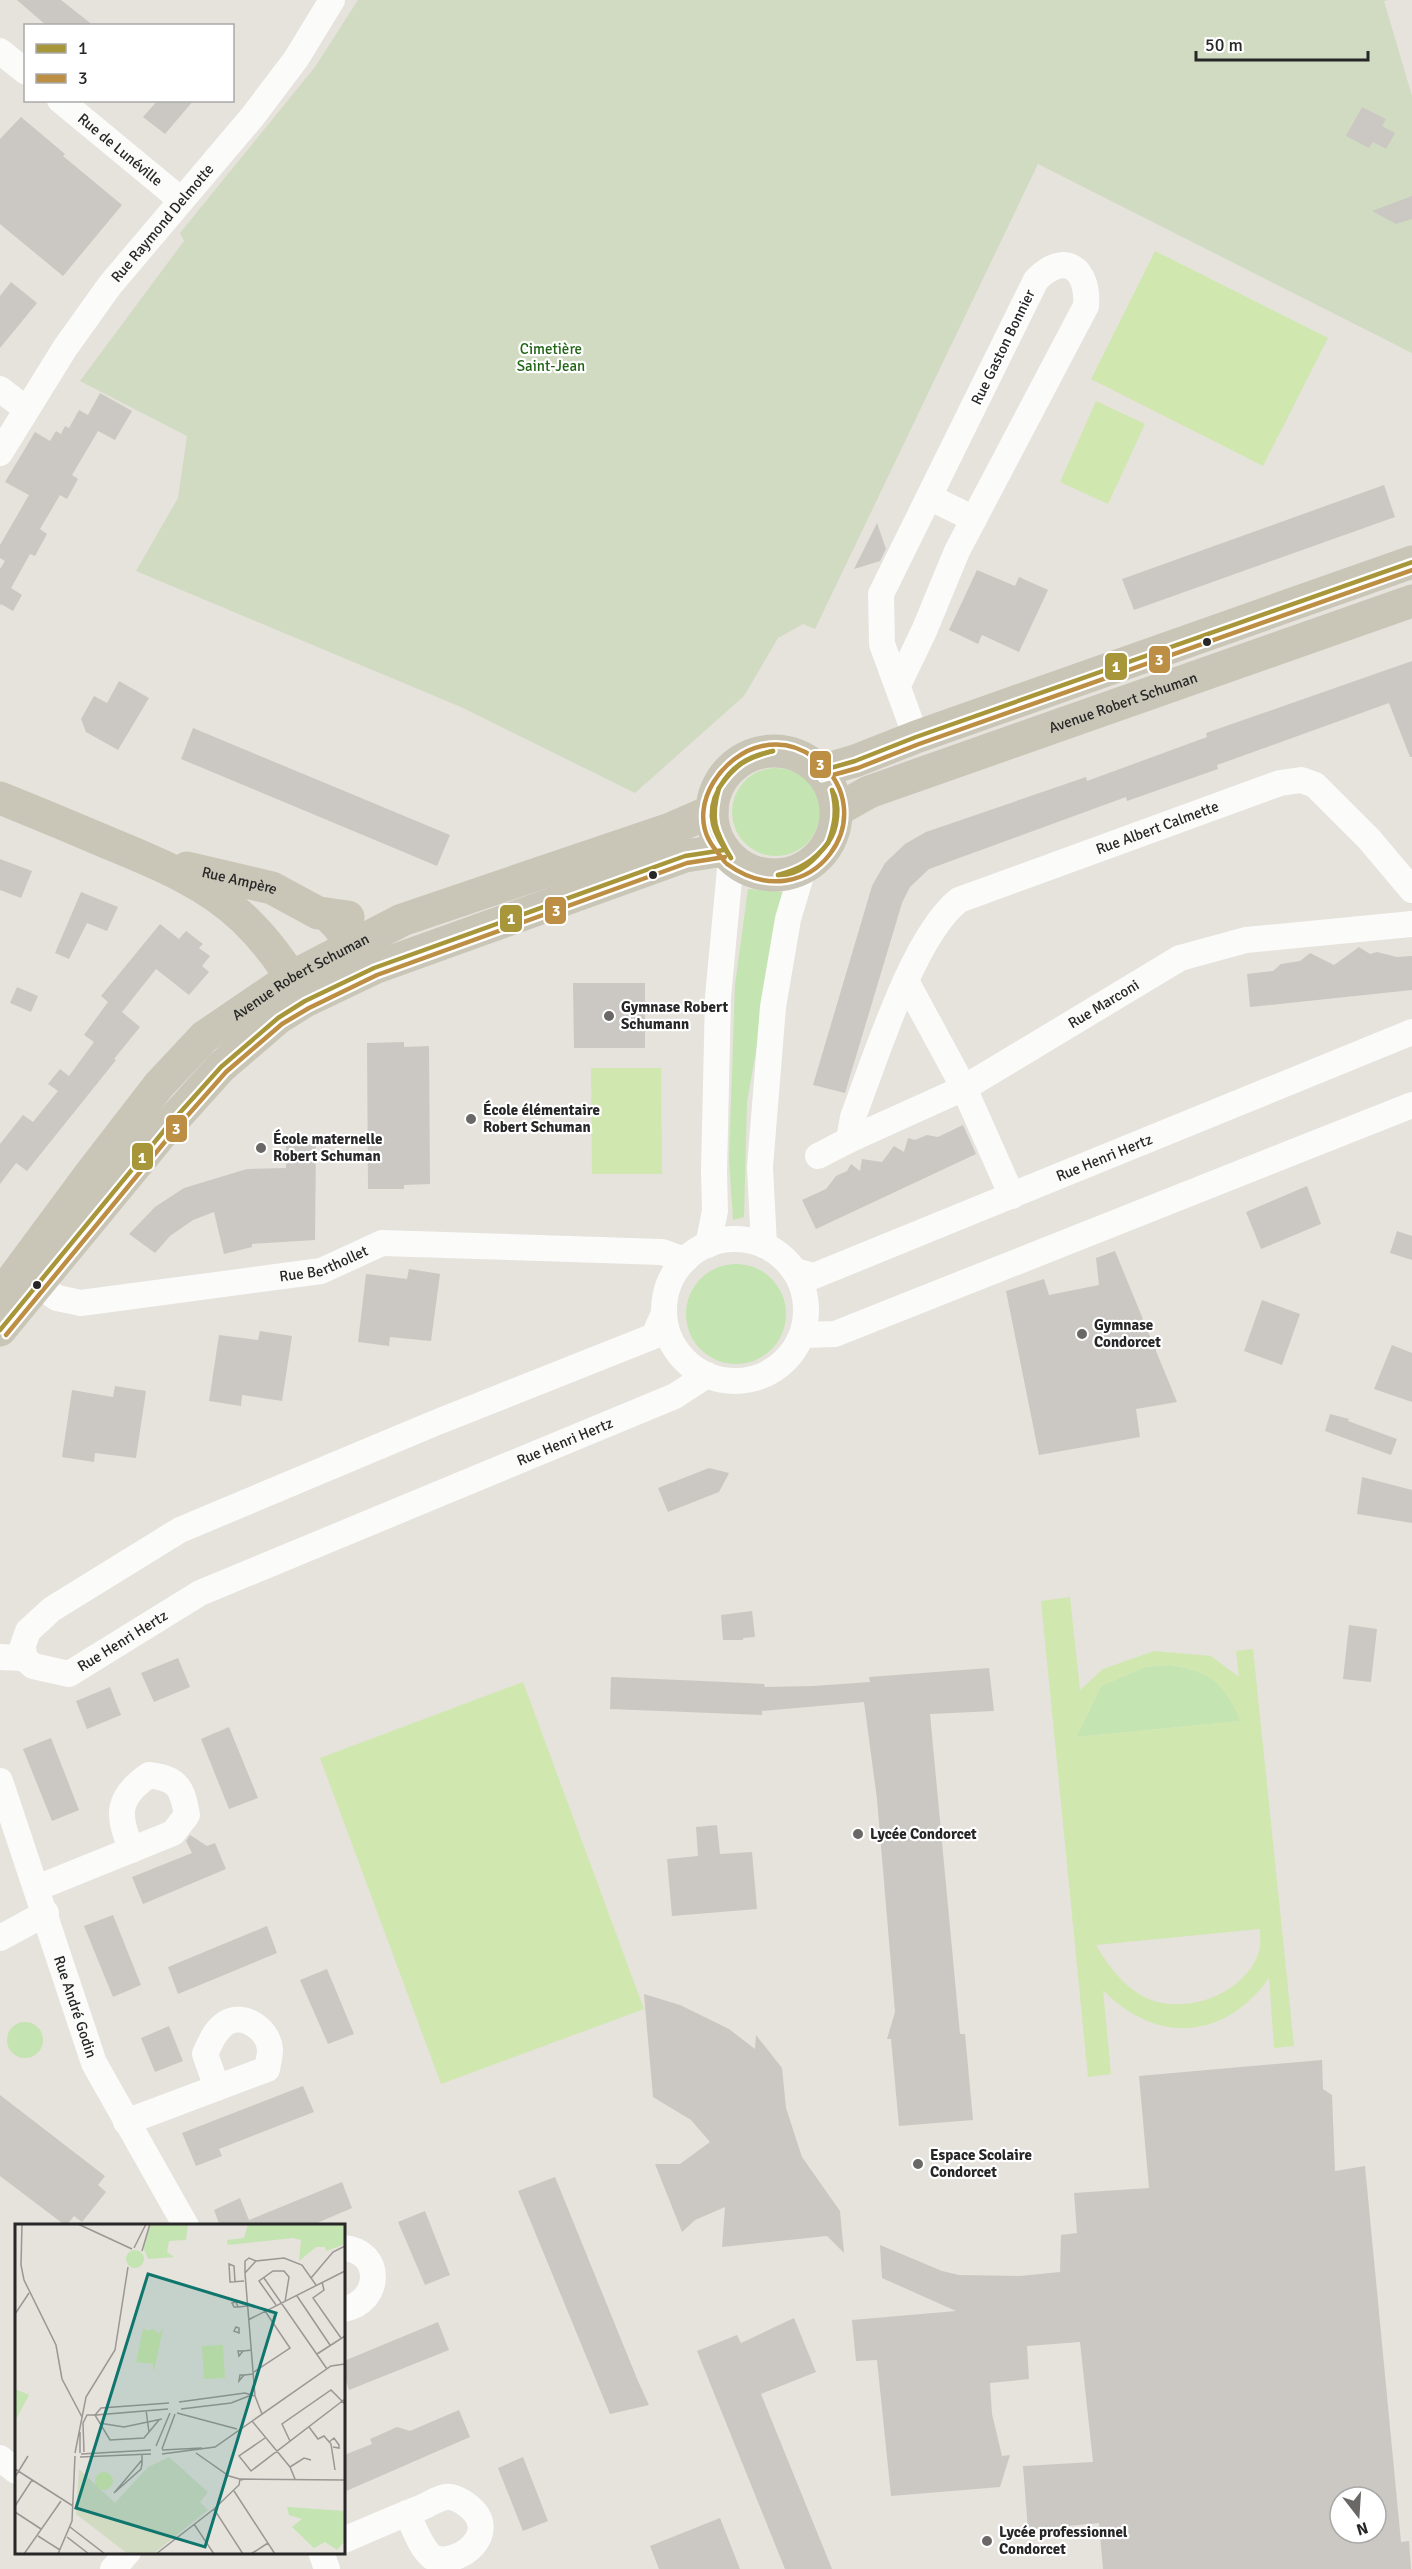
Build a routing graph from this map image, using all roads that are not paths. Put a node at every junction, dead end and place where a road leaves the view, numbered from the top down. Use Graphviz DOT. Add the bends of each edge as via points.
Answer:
graph roads {
  1 [pos="332,0"];
  2 [pos="0,51"];
  3 [pos="24,70"];
  4 [pos="62,102"];
  5 [pos="181,200"];
  6 [pos="0,389"];
  7 [pos="26,409"];
  8 [pos="0,453"];
  9 [pos="929,497"];
  10 [pos="974,519"];
  11 [pos="1412,562"];
  12 [pos="1412,601"];
  13 [pos="898,685"];
  14 [pos="916,737"];
  15 [pos="820,771"];
  16 [pos="0,798"];
  17 [pos="837,810"];
  18 [pos="712,811"];
  19 [pos="728,854"];
  20 [pos="147,858"];
  21 [pos="803,869"];
  22 [pos="1412,890"];
  23 [pos="326,914"];
  24 [pos="244,919"];
  25 [pos="402,920"];
  26 [pos="1412,924"];
  27 [pos="350,946"];
  28 [pos="906,981"];
  29 [pos="298,989"];
  30 [pos="222,1026"];
  31 [pos="1412,1032"];
  32 [pos="964,1088"];
  33 [pos="1412,1105"];
  34 [pos="849,1140"];
  35 [pos="818,1156"];
  36 [pos="1012,1196"];
  37 [pos="708,1245"];
  38 [pos="764,1245"];
  39 [pos="685,1260"];
  40 [pos="795,1271"];
  41 [pos="38,1286"];
  42 [pos="0,1296"];
  43 [pos="664,1313"];
  44 [pos="0,1330"];
  45 [pos="802,1335"];
  46 [pos="707,1375"];
  47 [pos="12,1657"];
  48 [pos="0,1781"];
  49 [pos="132,1850"];
  50 [pos="37,1888"];
  51 [pos="46,1913"];
  52 [pos="0,1938"];
  53 [pos="217,2088"];
  54 [pos="126,2122"];
  55 [pos="185,2224"];
  56 [pos="345,2248"];
  57 [pos="345,2309"];
  58 [pos="0,2458"];
  59 [pos="15,2470"];
  60 [pos="407,2513"];
  61 [pos="345,2540"];
  62 [pos="321,2554"];
  63 [pos="327,2569"];
  1 -- 5 [label="street, Rue Raymond Delmotte" via="289,69"];
  2 -- 3 [label="street"];
  4 -- 5 [label="street, Rue de Lunéville"];
  5 -- 7 [label="street, Rue Raymond Delmotte" via="110,285"];
  6 -- 7 [label="street"];
  7 -- 8 [label="street, Rue Raymond Delmotte"];
  9 -- 10 [label="street"];
  9 -- 10 [label="street, Rue Gaston Bonnier" via="1036,280 1046,269 1061,264 1072,267 1083,277 1088,289 1086,306"];
  9 -- 13 [label="street, Rue Gaston Bonnier" via="881,594 882,644"];
  10 -- 13 [label="street, Rue Gaston Bonnier"];
  11 -- 14 [label="main road"];
  12 -- 17 [label="main road, Avenue Robert Schuman" via="869,792"];
  13 -- 14 [label="street, Rue Gaston Bonnier"];
  14 -- 15 [label="main road"];
  15 -- 17 [label="main road" via="835,795"];
  15 -- 18 [label="main road" via="806,759 790,753 755,754 726,774 717,789"];
  16 -- 20 [label="main road, Rue Ampère"];
  17 -- 21 [label="main road" via="829,844 818,859"];
  18 -- 19 [label="main road" via="716,835"];
  18 -- 25 [label="main road, Avenue Robert Schuman" via="673,828"];
  19 -- 21 [label="main road" via="747,869 765,875"];
  19 -- 29 [label="main road, Avenue Robert Schuman" via="685,856 374,968"];
  19 -- 37 [label="street" via="718,997 715,1211"];
  20 -- 23 [label="main road, Rue Ampère" via="272,888"];
  20 -- 24 [label="main road, Rue Ampère" via="207,890"];
  21 -- 38 [label="street" via="788,919 773,1007 760,1167"];
  22 -- 28 [label="street, Rue Albert Calmette" via="1369,839 1315,785 1300,780 1280,783 959,900 940,919"];
  23 -- 25 [label="main road, Rue Ampère"];
  23 -- 27 [label="main road, Rue Ampère"];
  24 -- 29 [label="main road, Rue Ampère"];
  24 -- 30 [label="main road" via="257,966 248,993"];
  25 -- 27 [label="main road, Avenue Robert Schuman"];
  26 -- 32 [label="street, Rue Marconi" via="1246,940 1180,958"];
  27 -- 29 [label="main road, Avenue Robert Schuman"];
  28 -- 32 [label="street"];
  28 -- 34 [label="street, Rue Albert Calmette" via="853,1117"];
  29 -- 30 [label="main road, Avenue Robert Schuman"];
  29 -- 41 [label="main road, Avenue Robert Schuman" via="220,1067"];
  30 -- 42 [label="main road, Avenue Robert Schuman" via="204,1037 159,1085"];
  31 -- 36 [label="street, Rue Henri Hertz"];
  32 -- 34 [label="street, Rue Marconi"];
  32 -- 36 [label="street"];
  33 -- 45 [label="street" via="835,1334"];
  34 -- 35 [label="street, Rue Marconi"];
  36 -- 40 [label="street, Rue Henri Hertz" via="814,1276"];
  37 -- 38 [label="street" via="736,1239"];
  37 -- 39 [label="street"];
  38 -- 40 [label="street"];
  39 -- 41 [label="street, Rue Berthollet" via="662,1252 382,1243 321,1271 81,1303 57,1298"];
  39 -- 43 [label="street" via="673,1276"];
  40 -- 45 [label="street" via="804,1292"];
  41 -- 44 [label="main road, Avenue Robert Schuman"];
  43 -- 46 [label="street" via="676,1350"];
  43 -- 47 [label="street, Rue Henri Hertz" via="654,1336 180,1530 52,1609 28,1631 23,1645"];
  45 -- 46 [label="street" via="789,1356 770,1372 739,1381"];
  46 -- 47 [label="street, Rue Henri Hertz" via="675,1396 200,1593 69,1674"];
  48 -- 50 [label="street, Rue André Godin"];
  49 -- 50 [label="street"];
  50 -- 51 [label="street, Rue André Godin"];
  51 -- 52 [label="street"];
  51 -- 54 [label="street, Rue André Godin" via="85,2040"];
  53 -- 54 [label="street"];
  54 -- 55 [label="street, Rue André Godin"];
  56 -- 57 [label="street" via="365,2257 373,2276 368,2295"];
  58 -- 59 [label="street"];
  60 -- 61 [label="street"];
  62 -- 63 [label="street"];
}
